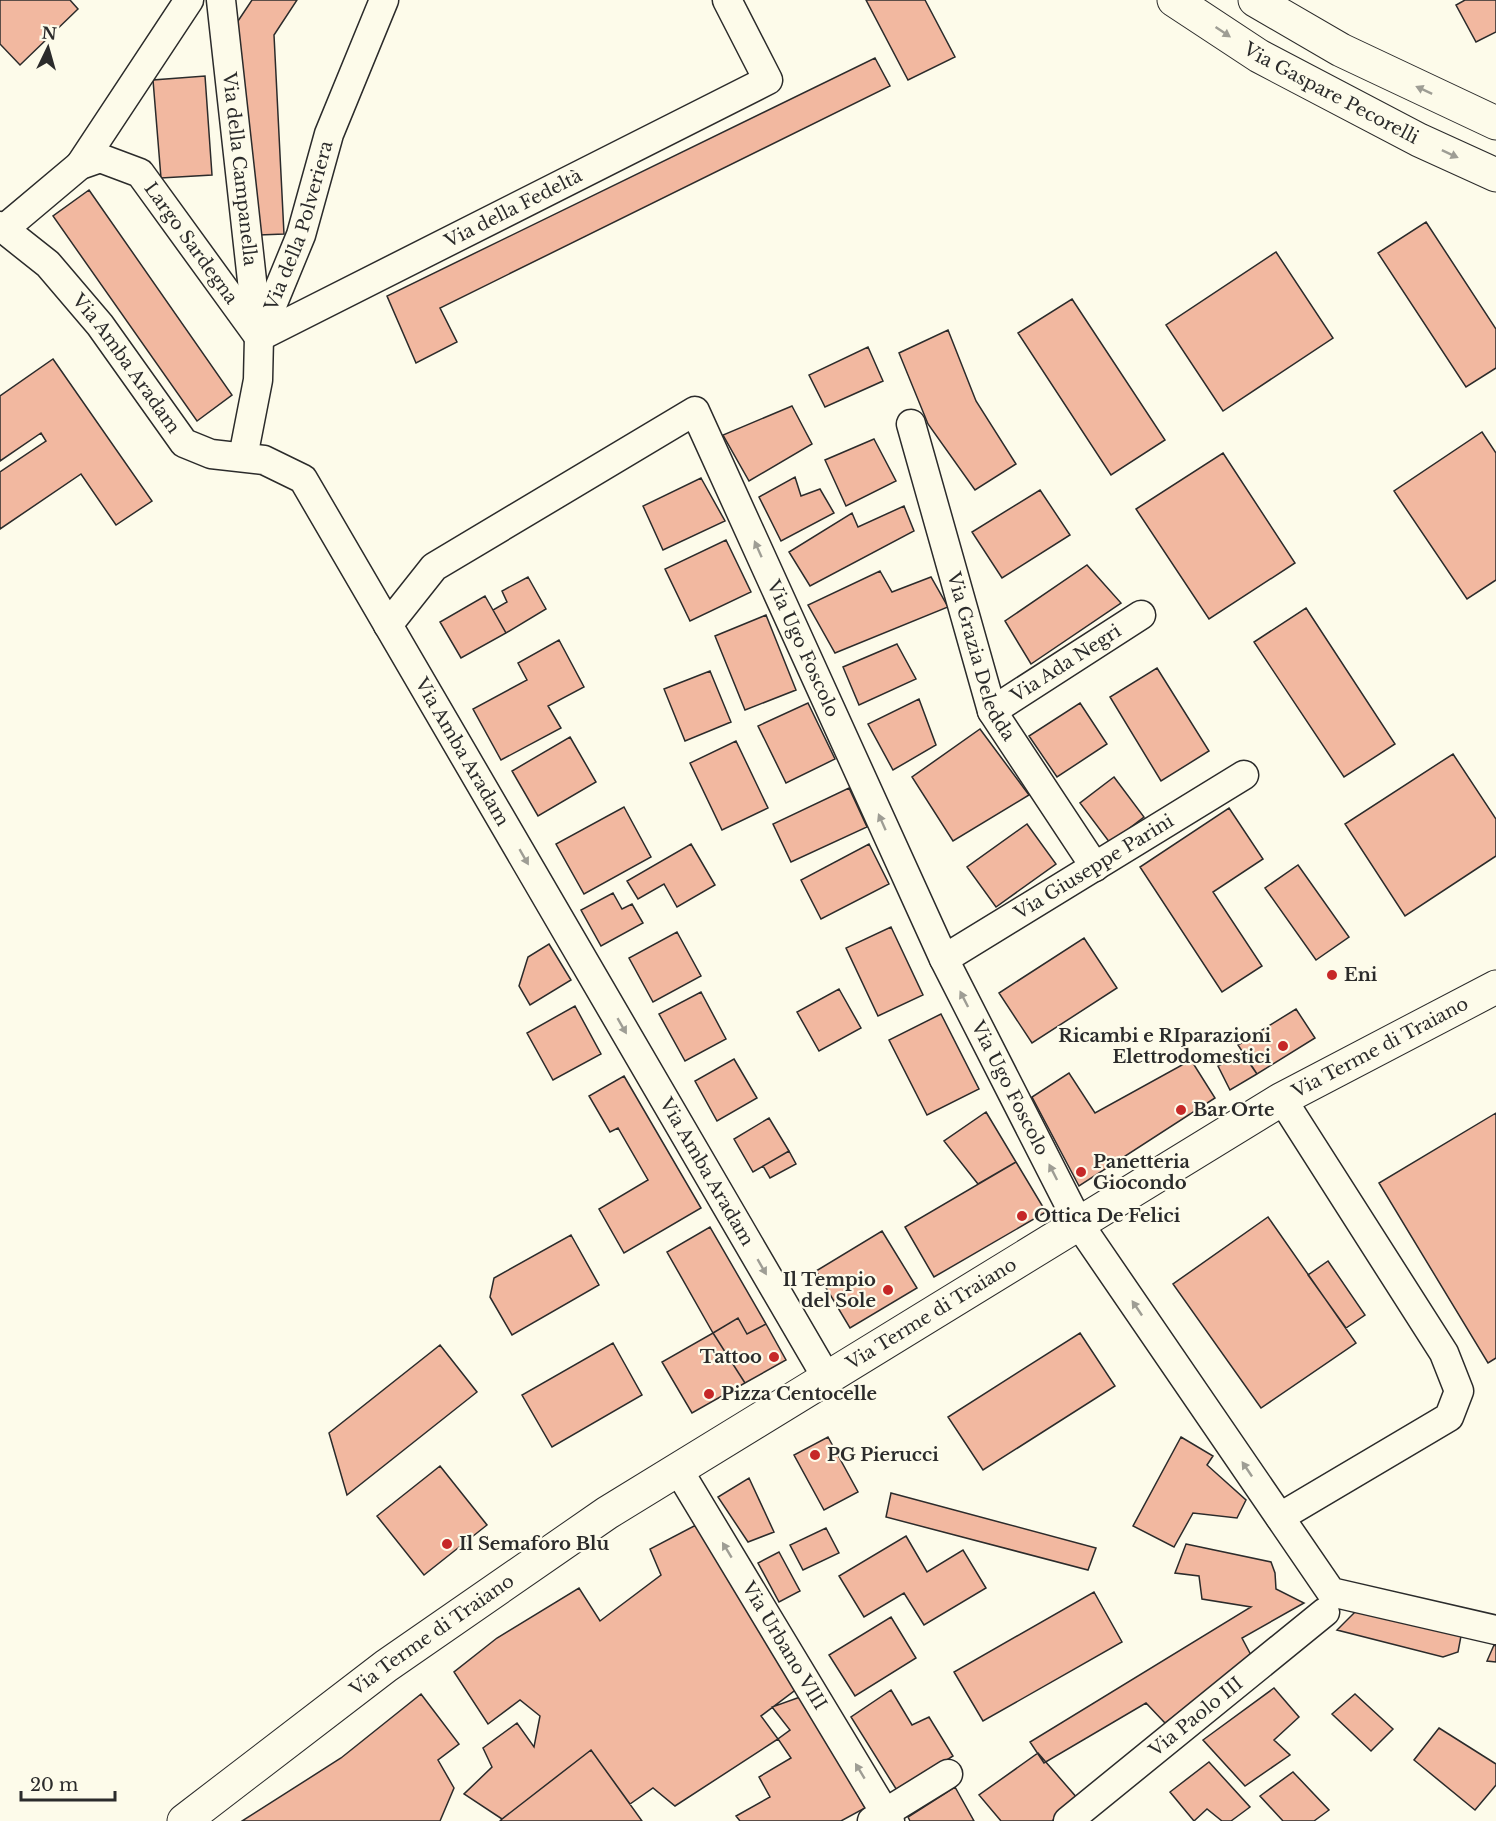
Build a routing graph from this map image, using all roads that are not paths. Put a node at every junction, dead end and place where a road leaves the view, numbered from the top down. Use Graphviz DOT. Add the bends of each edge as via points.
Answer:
graph roads {
  1 [pos="189,0"];
  2 [pos="221,0"];
  3 [pos="384,0"];
  4 [pos="727,0"];
  5 [pos="1174,0"];
  6 [pos="1255,0"];
  7 [pos="1496,123"];
  8 [pos="80,165"];
  9 [pos="1496,175"];
  10 [pos="2,228"];
  11 [pos="259,337"];
  12 [pos="911,424"];
  13 [pos="243,457"];
  14 [pos="1141,615"];
  15 [pos="388,626"];
  16 [pos="992,711"];
  17 [pos="1244,776"];
  18 [pos="1095,867"];
  19 [pos="944,959"];
  20 [pos="1496,987"];
  21 [pos="1282,1099"];
  22 [pos="1079,1224"];
  23 [pos="828,1380"];
  24 [pos="679,1471"];
  25 [pos="1280,1517"];
  26 [pos="1325,1612"];
  27 [pos="1496,1630"];
  28 [pos="948,1773"];
  29 [pos="882,1818"];
  30 [pos="184,1821"];
  31 [pos="1068,1821"];
  1 -- 8 [label="street"];
  2 -- 11 [label="street, Via della Campanella"];
  3 -- 11 [label="street, Via della Polveriera" via="328,134 301,235"];
  4 -- 11 [label="street, Via della Fedeltà" via="768,80"];
  5 -- 9 [label="main road, Via Gaspare Pecorelli, one-way" via="1310,84"];
  7 -- 6 [label="main road, one-way" via="1341,50"];
  8 -- 10 [label="street"];
  8 -- 11 [label="street, Largo Sardegna" via="100,158 140,173"];
  10 -- 13 [label="street, Via Amba Aradam" via="48,264 100,326 184,443 210,454"];
  11 -- 13 [label="street, Via della Polveriera" via="258,380"];
  12 -- 16 [label="street, Via Grazia Deledda"];
  13 -- 15 [label="street, Via Amba Aradam" via="264,460 303,479"];
  14 -- 16 [label="street, Via Ada Negri"];
  19 -- 15 [label="street, Via Ugo Foscolo, one-way" via="695,411 434,567"];
  15 -- 23 [label="street, Via Amba Aradam, one-way"];
  16 -- 18 [label="street, Via Grazia Deledda"];
  17 -- 18 [label="street, Via Giuseppe Parini"];
  18 -- 19 [label="street, Via Giuseppe Parini"];
  22 -- 19 [label="street, Via Ugo Foscolo, one-way"];
  20 -- 21 [label="main road, Via Terme di Traiano"];
  21 -- 22 [label="main road, Via Terme di Traiano"];
  21 -- 25 [label="street" via="1444,1353 1459,1391 1449,1417"];
  22 -- 23 [label="main road, Via Terme di Traiano"];
  25 -- 22 [label="street, Via Ugo Foscolo, one-way"];
  23 -- 24 [label="main road, Via Terme di Traiano"];
  29 -- 24 [label="street, Via Urbano VIII, one-way"];
  24 -- 30 [label="main road, Via Terme di Traiano" via="607,1513 386,1666"];
  25 -- 27 [label="street, Via Ugo Foscolo" via="1331,1592"];
  26 -- 31 [label="street, Via Paolo III"];
  28 -- 29 [label="street"];
}
